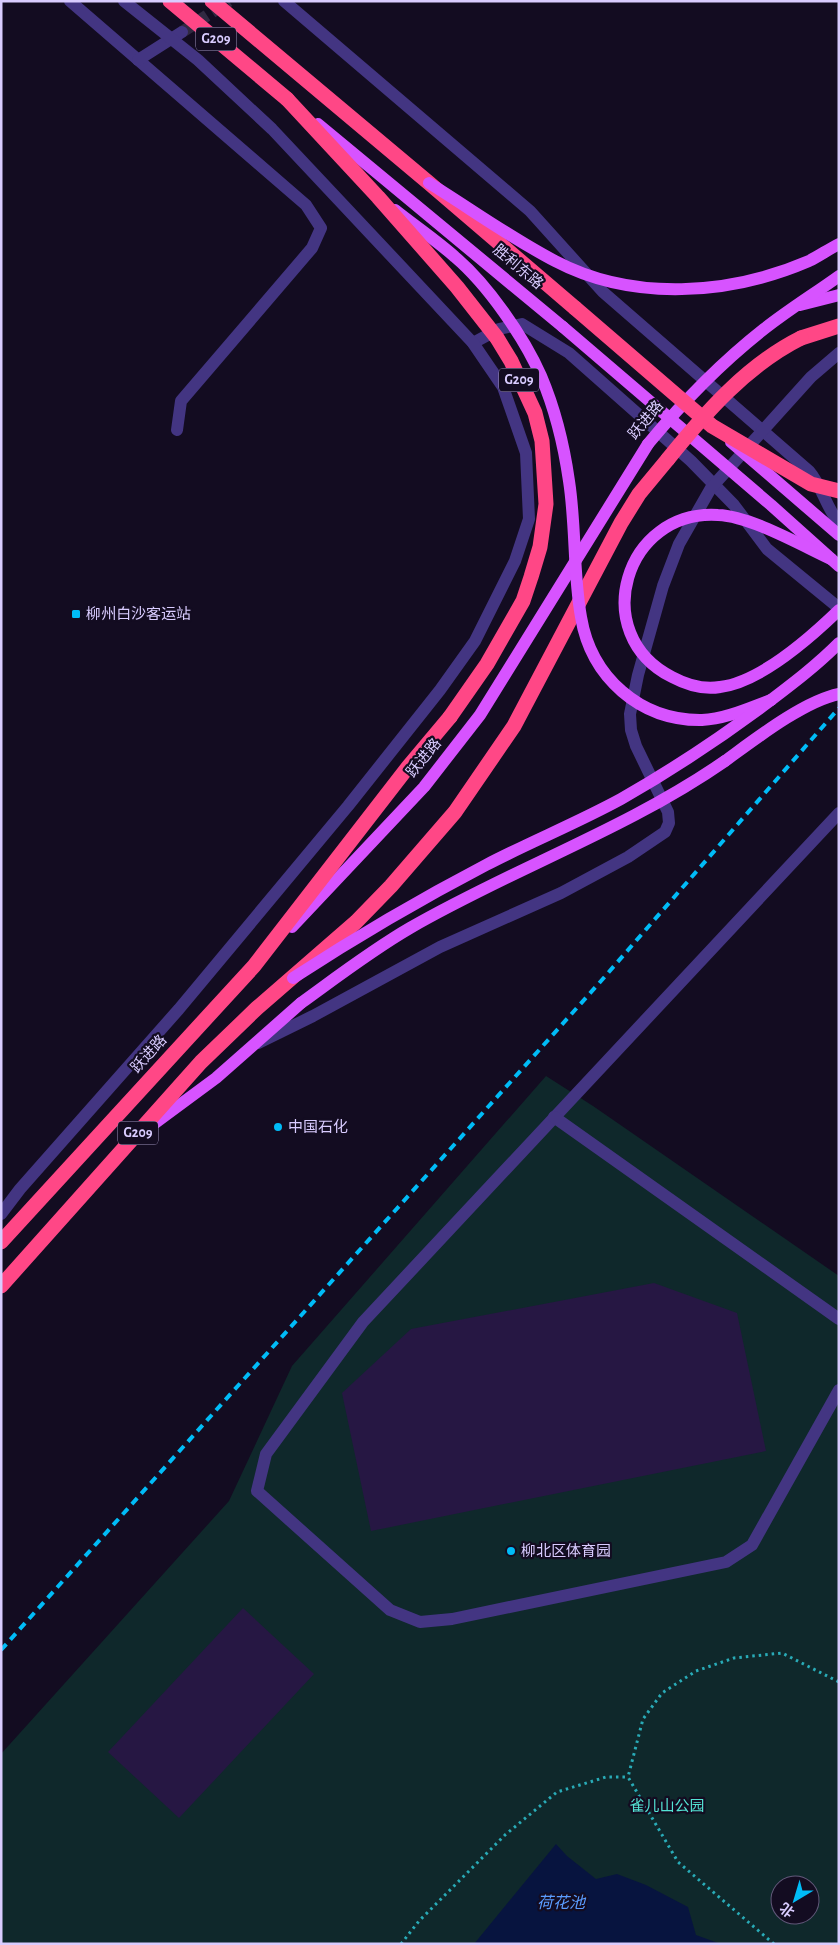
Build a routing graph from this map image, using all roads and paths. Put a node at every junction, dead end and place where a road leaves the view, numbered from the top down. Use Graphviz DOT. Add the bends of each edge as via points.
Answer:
graph roads {
  1 [pos="70,1"];
  2 [pos="124,1"];
  3 [pos="170,1"];
  4 [pos="212,1"];
  5 [pos="284,1"];
  6 [pos="176,35"];
  7 [pos="138,60"];
  8 [pos="287,99"];
  9 [pos="429,183"];
  10 [pos="378,197"];
  11 [pos="839,244"];
  12 [pos="839,276"];
  13 [pos="839,294"];
  14 [pos="797,306"];
  15 [pos="839,326"];
  16 [pos="473,343"];
  17 [pos="839,354"];
  18 [pos="712,426"];
  19 [pos="177,430"];
  20 [pos="762,430"];
  21 [pos="714,486"];
  22 [pos="839,491"];
  23 [pos="839,523"];
  24 [pos="839,535"];
  25 [pos="835,563"];
  26 [pos="839,609"];
  27 [pos="839,643"];
  28 [pos="839,694"];
  29 [pos="771,700"];
  30 [pos="839,813"];
  31 [pos="254,966"];
  32 [pos="288,982"];
  33 [pos="249,1048"];
  34 [pos="554,1117"];
  35 [pos="130,1141"];
  36 [pos="1,1214"];
  37 [pos="1,1242"];
  38 [pos="1,1286"];
  39 [pos="839,1319"];
  40 [pos="839,1390"];
  41 [pos="839,1682"];
  42 [pos="628,1777"];
  43 [pos="401,1944"];
  44 [pos="774,1944"];
  1 -- 7 [label="lane"];
  2 -- 6 [label="lane"];
  3 -- 8 [label="highway, 胜利东路 / G209"];
  4 -- 9 [label="highway, 胜利东路 / G209"];
  5 -- 20 [label="lane" via="530,211 603,292"];
  6 -- 7 [label="lane"];
  6 -- 16 [label="lane" via="272,129"];
  7 -- 19 [label="lane" via="306,205 321,228 312,248 181,401"];
  8 -- 10 [label="highway, G209, bridge"];
  8 -- 25 [label="main road, 胜利东路, bridge" via="563,326"];
  9 -- 11 [label="main road, bridge" via="556,262 600,279 640,288 677,290 727,285 778,272"];
  9 -- 18 [label="highway, 胜利东路 / G209, bridge"];
  10 -- 29 [label="main road, bridge" via="456,258 491,296 514,326 540,375 563,444 570,482 578,597 584,630 595,661 603,672 627,696 678,718 715,718"];
  10 -- 31 [label="highway, G209, bridge" via="457,287 511,361 535,413 542,441 546,504 540,547 523,601 487,664 450,717"];
  12 -- 14 [label="main road, 跃进路, bridge"];
  13 -- 14 [label="main road"];
  14 -- 31 [label="main road, 跃进路, bridge" via="746,343 671,416 648,444 480,716 424,787"];
  15 -- 32 [label="highway, G209, bridge" via="788,345 754,368 692,429 639,494 621,523 506,739 455,812 356,922"];
  16 -- 21 [label="lane" via="499,329 522,324 569,353"];
  16 -- 36 [label="lane" via="503,387 526,453 529,519 515,561 475,641 348,806 180,1009"];
  17 -- 20 [label="lane" via="811,377"];
  18 -- 22 [label="highway, G209, bridge" via="811,484"];
  18 -- 24 [label="main road, 胜利东路, bridge"];
  20 -- 21 [label="lane"];
  20 -- 23 [label="lane" via="816,479 830,512"];
  21 -- 26 [label="lane" via="734,505 766,549"];
  21 -- 33 [label="lane" via="680,544 663,586 630,714 636,746 668,812 669,823 665,832 628,857 561,893 440,946"];
  25 -- 26 [label="main road, bridge" via="752,523 717,514 691,517 663,528 642,549 625,586 623,601 634,641 644,656 666,674 703,688 721,687 775,664"];
  27 -- 29 [label="main road, bridge"];
  28 -- 33 [label="main road, bridge" via="817,702 779,724 703,776 621,822 411,928 301,1003"];
  29 -- 32 [label="main road, bridge" via="681,763 621,799 415,903"];
  30 -- 34 [label="lane"];
  31 -- 37 [label="highway, 跃进路 / G209"];
  32 -- 35 [label="highway, G209" via="201,1062"];
  33 -- 35 [label="main road" via="216,1078"];
  34 -- 39 [label="lane"];
  34 -- 40 [label="lane" via="363,1322 266,1454 258,1491 390,1610 420,1622 452,1619 726,1562 752,1545"];
  35 -- 38 [label="highway, G209"];
  41 -- 42 [label="path" via="782,1653 734,1658 696,1671 662,1693 643,1719"];
  42 -- 43 [label="path" via="606,1777 557,1792 504,1835 419,1921"];
  42 -- 44 [label="path" via="678,1862"];
}
